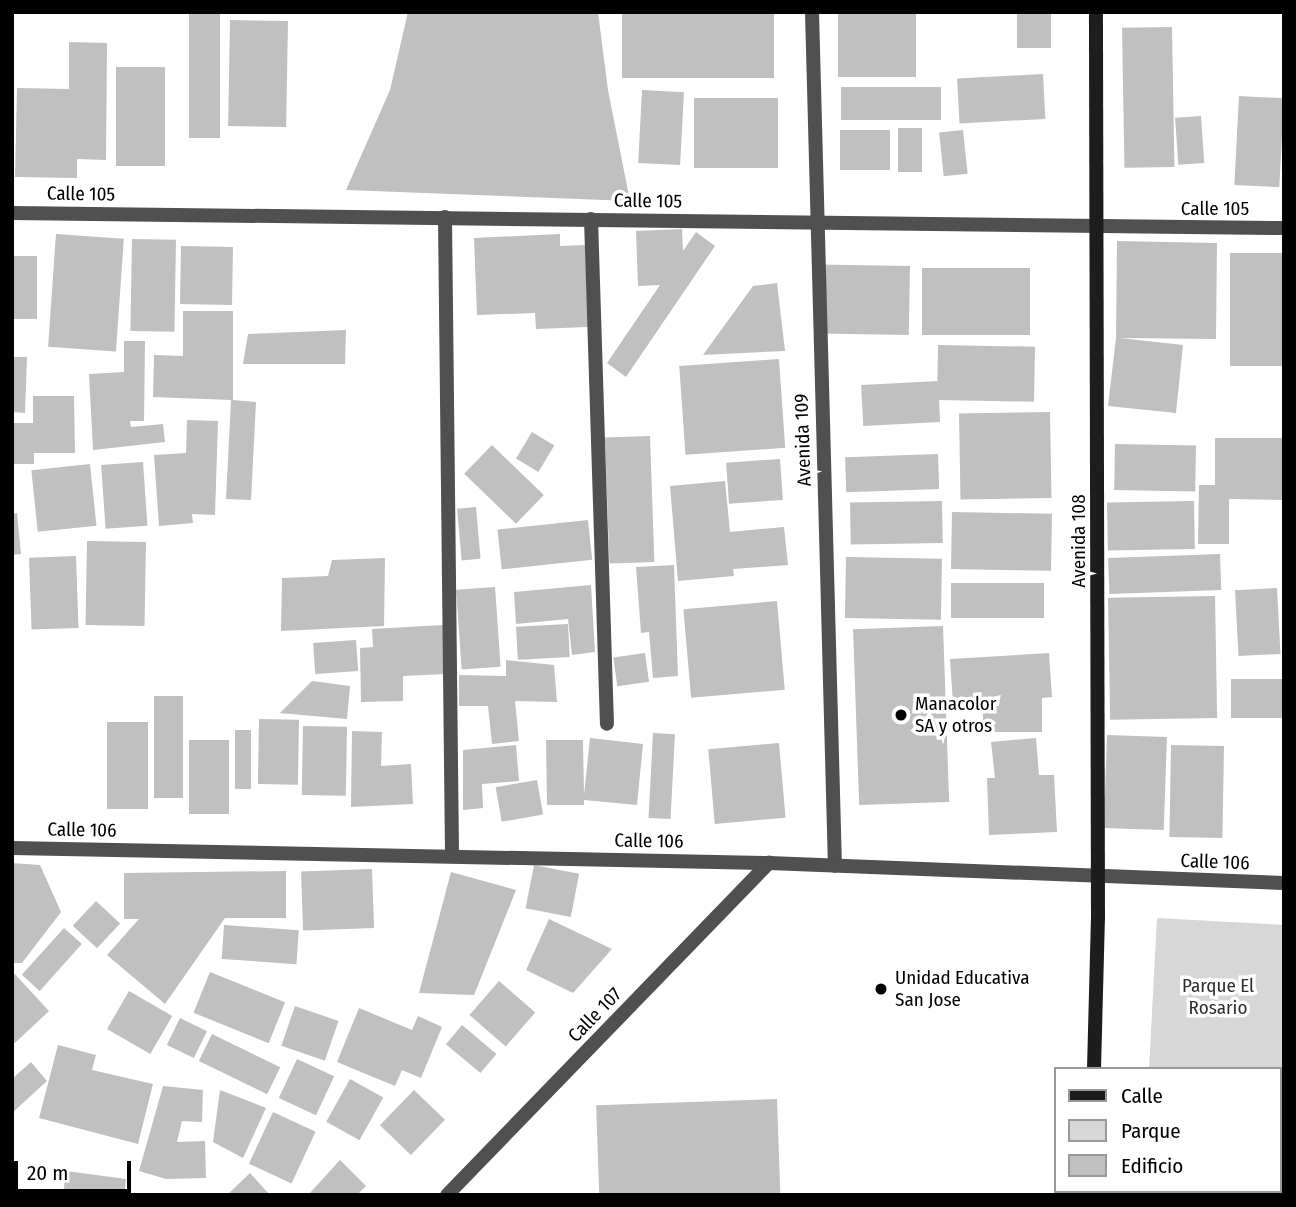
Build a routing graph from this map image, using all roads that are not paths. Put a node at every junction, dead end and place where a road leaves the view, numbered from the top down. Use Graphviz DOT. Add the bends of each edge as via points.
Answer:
graph roads {
  1 [pos="812,12"];
  2 [pos="1096,12"];
  3 [pos="12,212"];
  4 [pos="445,217"];
  5 [pos="591,219"];
  6 [pos="816,222"];
  7 [pos="1098,228"];
  8 [pos="1284,228"];
  9 [pos="607,724"];
  10 [pos="12,848"];
  11 [pos="452,856"];
  12 [pos="769,863"];
  13 [pos="835,866"];
  14 [pos="1097,877"];
  15 [pos="1284,883"];
  16 [pos="1094,1067"];
  17 [pos="447,1195"];
  1 -- 6 [label="street, Avenida 109"];
  2 -- 7 [label="street, Avenida 108"];
  3 -- 4 [label="street, Calle 105"];
  4 -- 5 [label="street, Calle 105"];
  4 -- 11 [label="street"];
  5 -- 6 [label="street, Calle 105"];
  5 -- 9 [label="street"];
  6 -- 7 [label="street, Calle 105"];
  6 -- 13 [label="street, Avenida 109"];
  7 -- 8 [label="street, Calle 105"];
  7 -- 14 [label="street, Avenida 108"];
  10 -- 11 [label="street, Calle 106"];
  11 -- 12 [label="street, Calle 106"];
  12 -- 13 [label="street, Calle 106"];
  12 -- 17 [label="street, Calle 107"];
  13 -- 14 [label="street, Calle 106"];
  14 -- 15 [label="street, Calle 106"];
  14 -- 16 [label="street, Avenida 108"];
}
